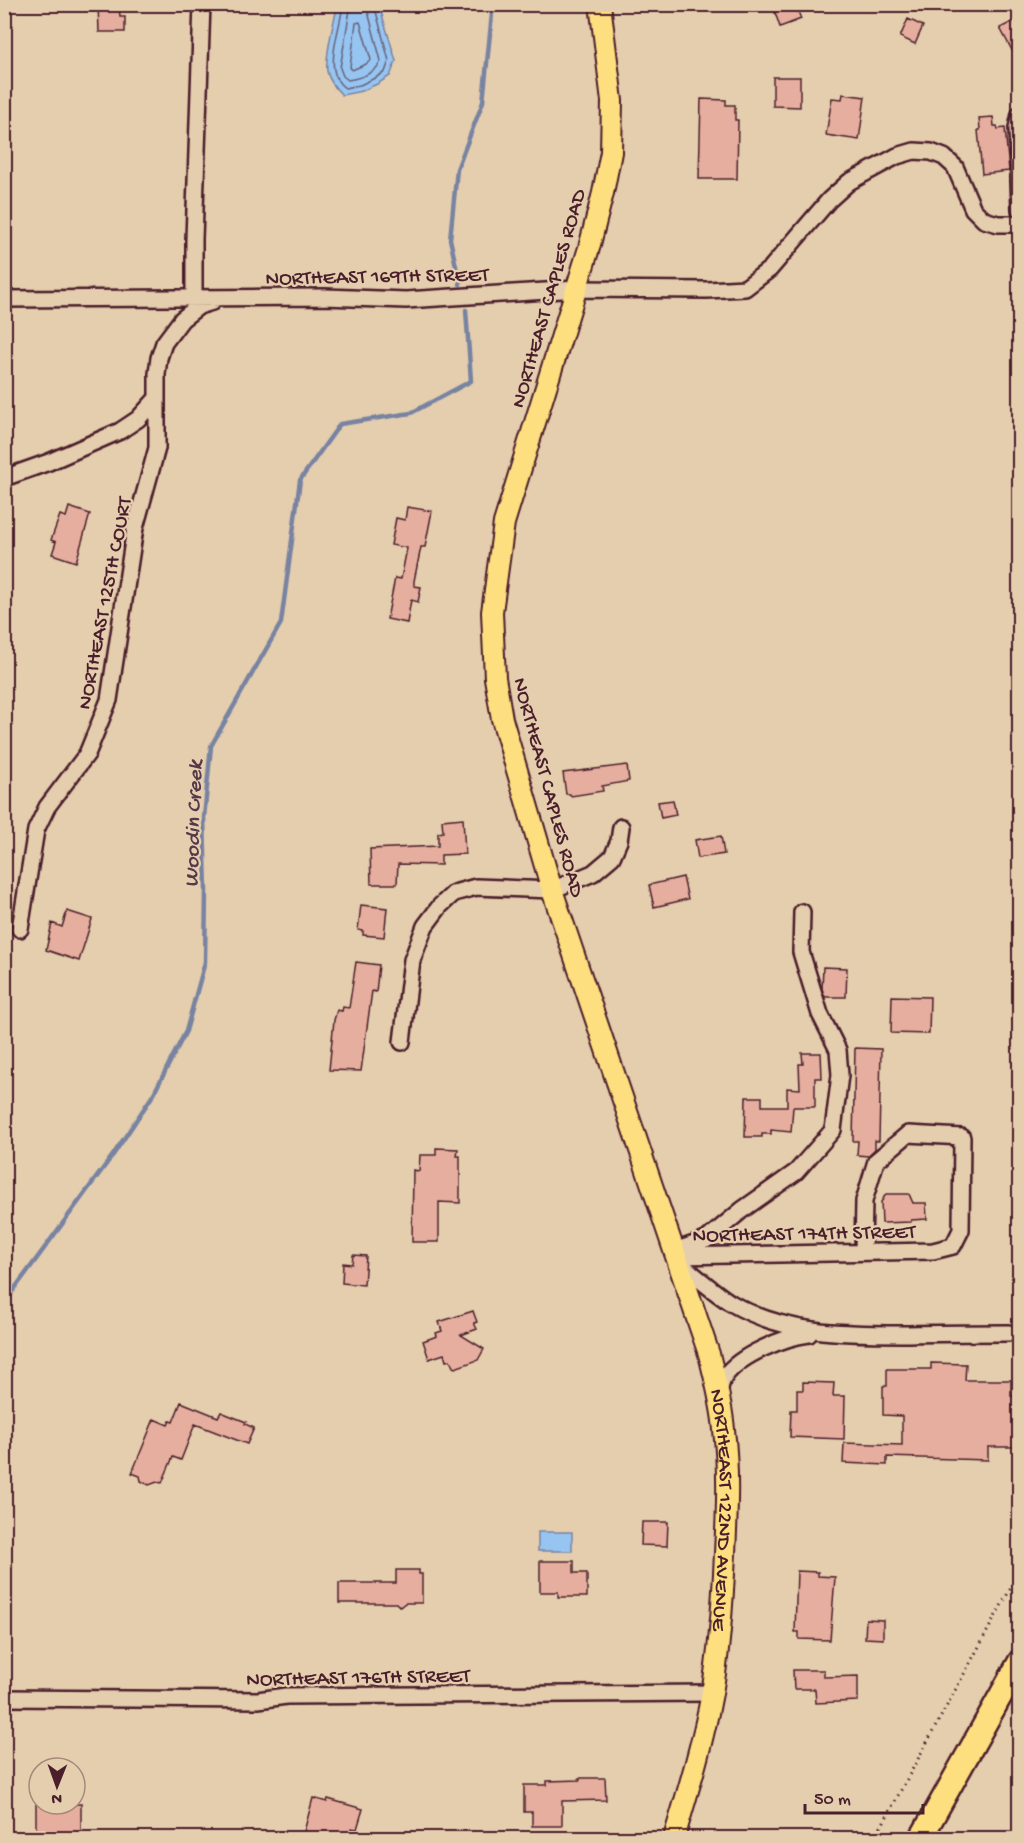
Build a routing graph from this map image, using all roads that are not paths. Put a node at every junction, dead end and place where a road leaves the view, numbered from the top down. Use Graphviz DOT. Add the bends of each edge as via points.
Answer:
graph roads {
  1 [pos="202,4"];
  2 [pos="600,4"];
  3 [pos="1020,114"];
  4 [pos="1020,210"];
  5 [pos="1020,225"];
  6 [pos="577,289"];
  7 [pos="4,299"];
  8 [pos="194,299"];
  9 [pos="221,299"];
  10 [pos="158,398"];
  11 [pos="4,478"];
  12 [pos="621,827"];
  13 [pos="552,890"];
  14 [pos="802,912"];
  15 [pos="20,929"];
  16 [pos="402,1042"];
  17 [pos="863,1252"];
  18 [pos="676,1256"];
  19 [pos="821,1332"];
  20 [pos="1009,1333"];
  21 [pos="719,1394"];
  22 [pos="1020,1661"];
  23 [pos="712,1693"];
  24 [pos="4,1698"];
  25 [pos="674,1839"];
  26 [pos="921,1839"];
  1 -- 8 [label="street"];
  2 -- 6 [label="main road, NORTHEAST CAPLES ROAD" via="611,84 611,152"];
  3 -- 4 [label="street"];
  5 -- 6 [label="street, NORTHEAST 169TH STREET" via="984,220 973,209 955,167 932,152 914,151 849,182 770,269 745,288"];
  6 -- 9 [label="street, NORTHEAST 169TH STREET" via="406,300"];
  6 -- 13 [label="main road, NORTHEAST CAPLES ROAD" via="504,523 492,612 495,678 502,719"];
  7 -- 8 [label="street, NORTHEAST 169TH STREET"];
  8 -- 9 [label="street, NORTHEAST 169TH STREET"];
  9 -- 10 [label="street, NORTHEAST 125TH COURT" via="199,306 182,319 164,343 157,374"];
  10 -- 11 [label="street" via="120,431"];
  10 -- 15 [label="street, NORTHEAST 125TH COURT" via="158,448 135,528 109,700 87,754 47,807 36,830"];
  12 -- 13 [label="street" via="612,857 603,866"];
  13 -- 16 [label="street" via="476,887 454,893 440,906 425,926 412,960"];
  13 -- 18 [label="main road, NORTHEAST CAPLES ROAD"];
  14 -- 18 [label="street" via="801,952 820,1014 838,1050 840,1075 833,1130 796,1172 706,1240"];
  17 -- 17 [label="street, NORTHEAST 174TH STREET" via="933,1251 953,1246 961,1230 962,1137 908,1134 876,1161 864,1201"];
  17 -- 18 [label="street, NORTHEAST 174TH STREET"];
  18 -- 19 [label="street" via="709,1288 732,1303 759,1317"];
  18 -- 21 [label="main road, NORTHEAST 122ND AVENUE"];
  19 -- 20 [label="street"];
  19 -- 21 [label="street" via="796,1335 755,1353 724,1377"];
  21 -- 23 [label="main road, NORTHEAST 122ND AVENUE" via="728,1469 727,1512"];
  22 -- 26 [label="highway"];
  23 -- 24 [label="street, NORTHEAST 176TH STREET" via="286,1696 258,1700"];
  23 -- 25 [label="main road, NORTHEAST 122ND AVENUE"];
}
